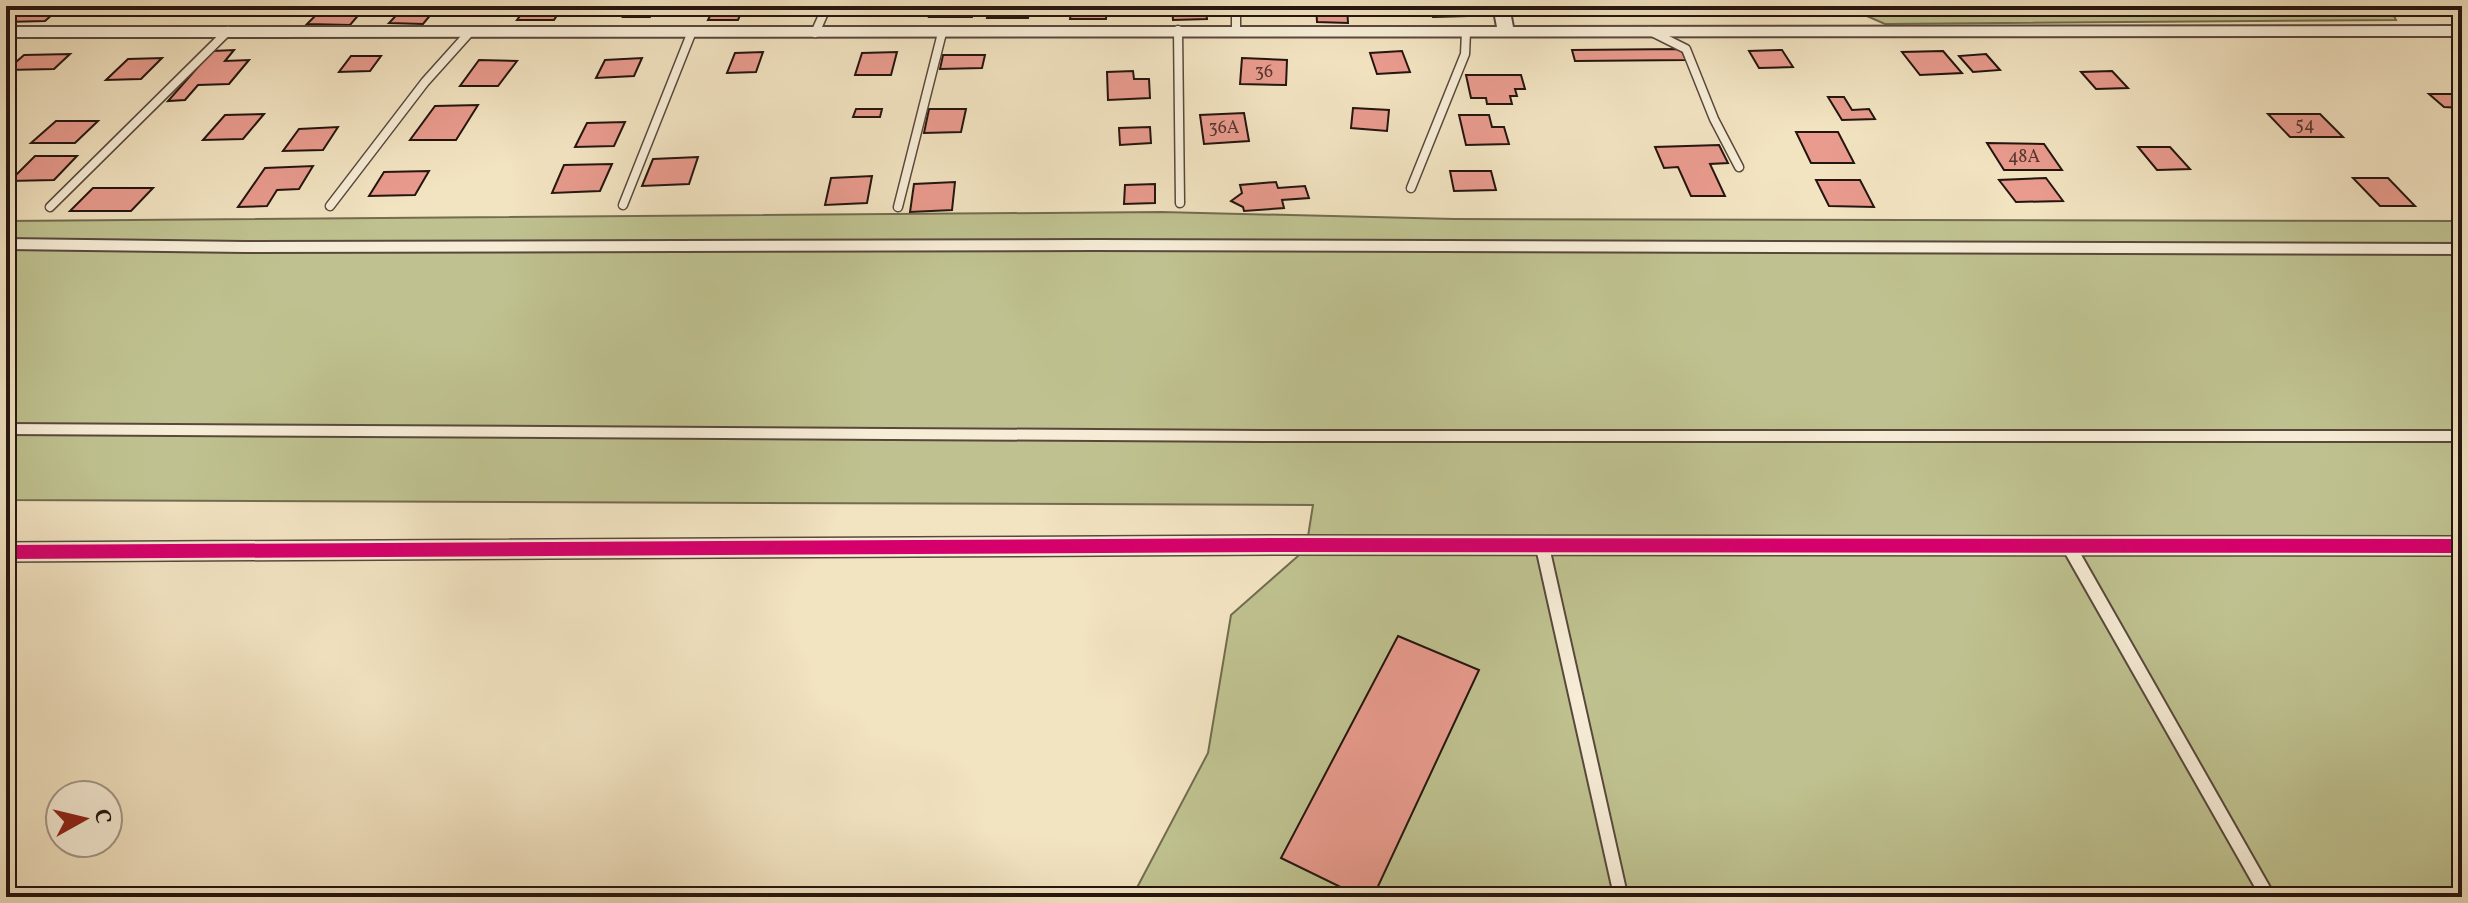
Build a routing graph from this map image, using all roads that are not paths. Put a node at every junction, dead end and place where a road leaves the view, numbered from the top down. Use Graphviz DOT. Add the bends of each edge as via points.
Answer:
graph roads {
  1 [pos="827,6"];
  2 [pos="1236,6"];
  3 [pos="1501,6"];
  4 [pos="1178,30"];
  5 [pos="228,31"];
  6 [pos="1236,31"];
  7 [pos="1650,31"];
  8 [pos="2462,31"];
  9 [pos="6,32"];
  10 [pos="1466,32"];
  11 [pos="1506,32"];
  12 [pos="469,33"];
  13 [pos="815,33"];
  14 [pos="942,33"];
  15 [pos="691,34"];
  16 [pos="1739,167"];
  17 [pos="1411,188"];
  18 [pos="1180,203"];
  19 [pos="623,205"];
  20 [pos="330,206"];
  21 [pos="50,207"];
  22 [pos="898,207"];
  23 [pos="6,244"];
  24 [pos="2462,249"];
  25 [pos="6,429"];
  26 [pos="2462,436"];
  27 [pos="1542,545"];
  28 [pos="2068,545"];
  29 [pos="2462,546"];
  30 [pos="6,552"];
  31 [pos="1621,897"];
  32 [pos="2268,897"];
  1 -- 13 [label="lane"];
  2 -- 6 [label="lane"];
  3 -- 11 [label="street"];
  4 -- 6 [label="street"];
  4 -- 14 [label="street"];
  4 -- 18 [label="lane"];
  5 -- 9 [label="street"];
  5 -- 12 [label="street"];
  5 -- 21 [label="lane"];
  6 -- 10 [label="street"];
  7 -- 8 [label="street"];
  7 -- 11 [label="street"];
  7 -- 16 [label="lane" via="1686,49"];
  10 -- 11 [label="street"];
  10 -- 17 [label="lane" via="1465,54"];
  12 -- 15 [label="street"];
  12 -- 20 [label="lane"];
  13 -- 14 [label="street"];
  13 -- 15 [label="street"];
  14 -- 22 [label="lane"];
  15 -- 19 [label="lane"];
  23 -- 24 [label="lane"];
  25 -- 26 [label="lane"];
  27 -- 28 [label="street"];
  27 -- 30 [label="street"];
  27 -- 31 [label="lane"];
  28 -- 29 [label="street"];
  28 -- 32 [label="lane"];
}
